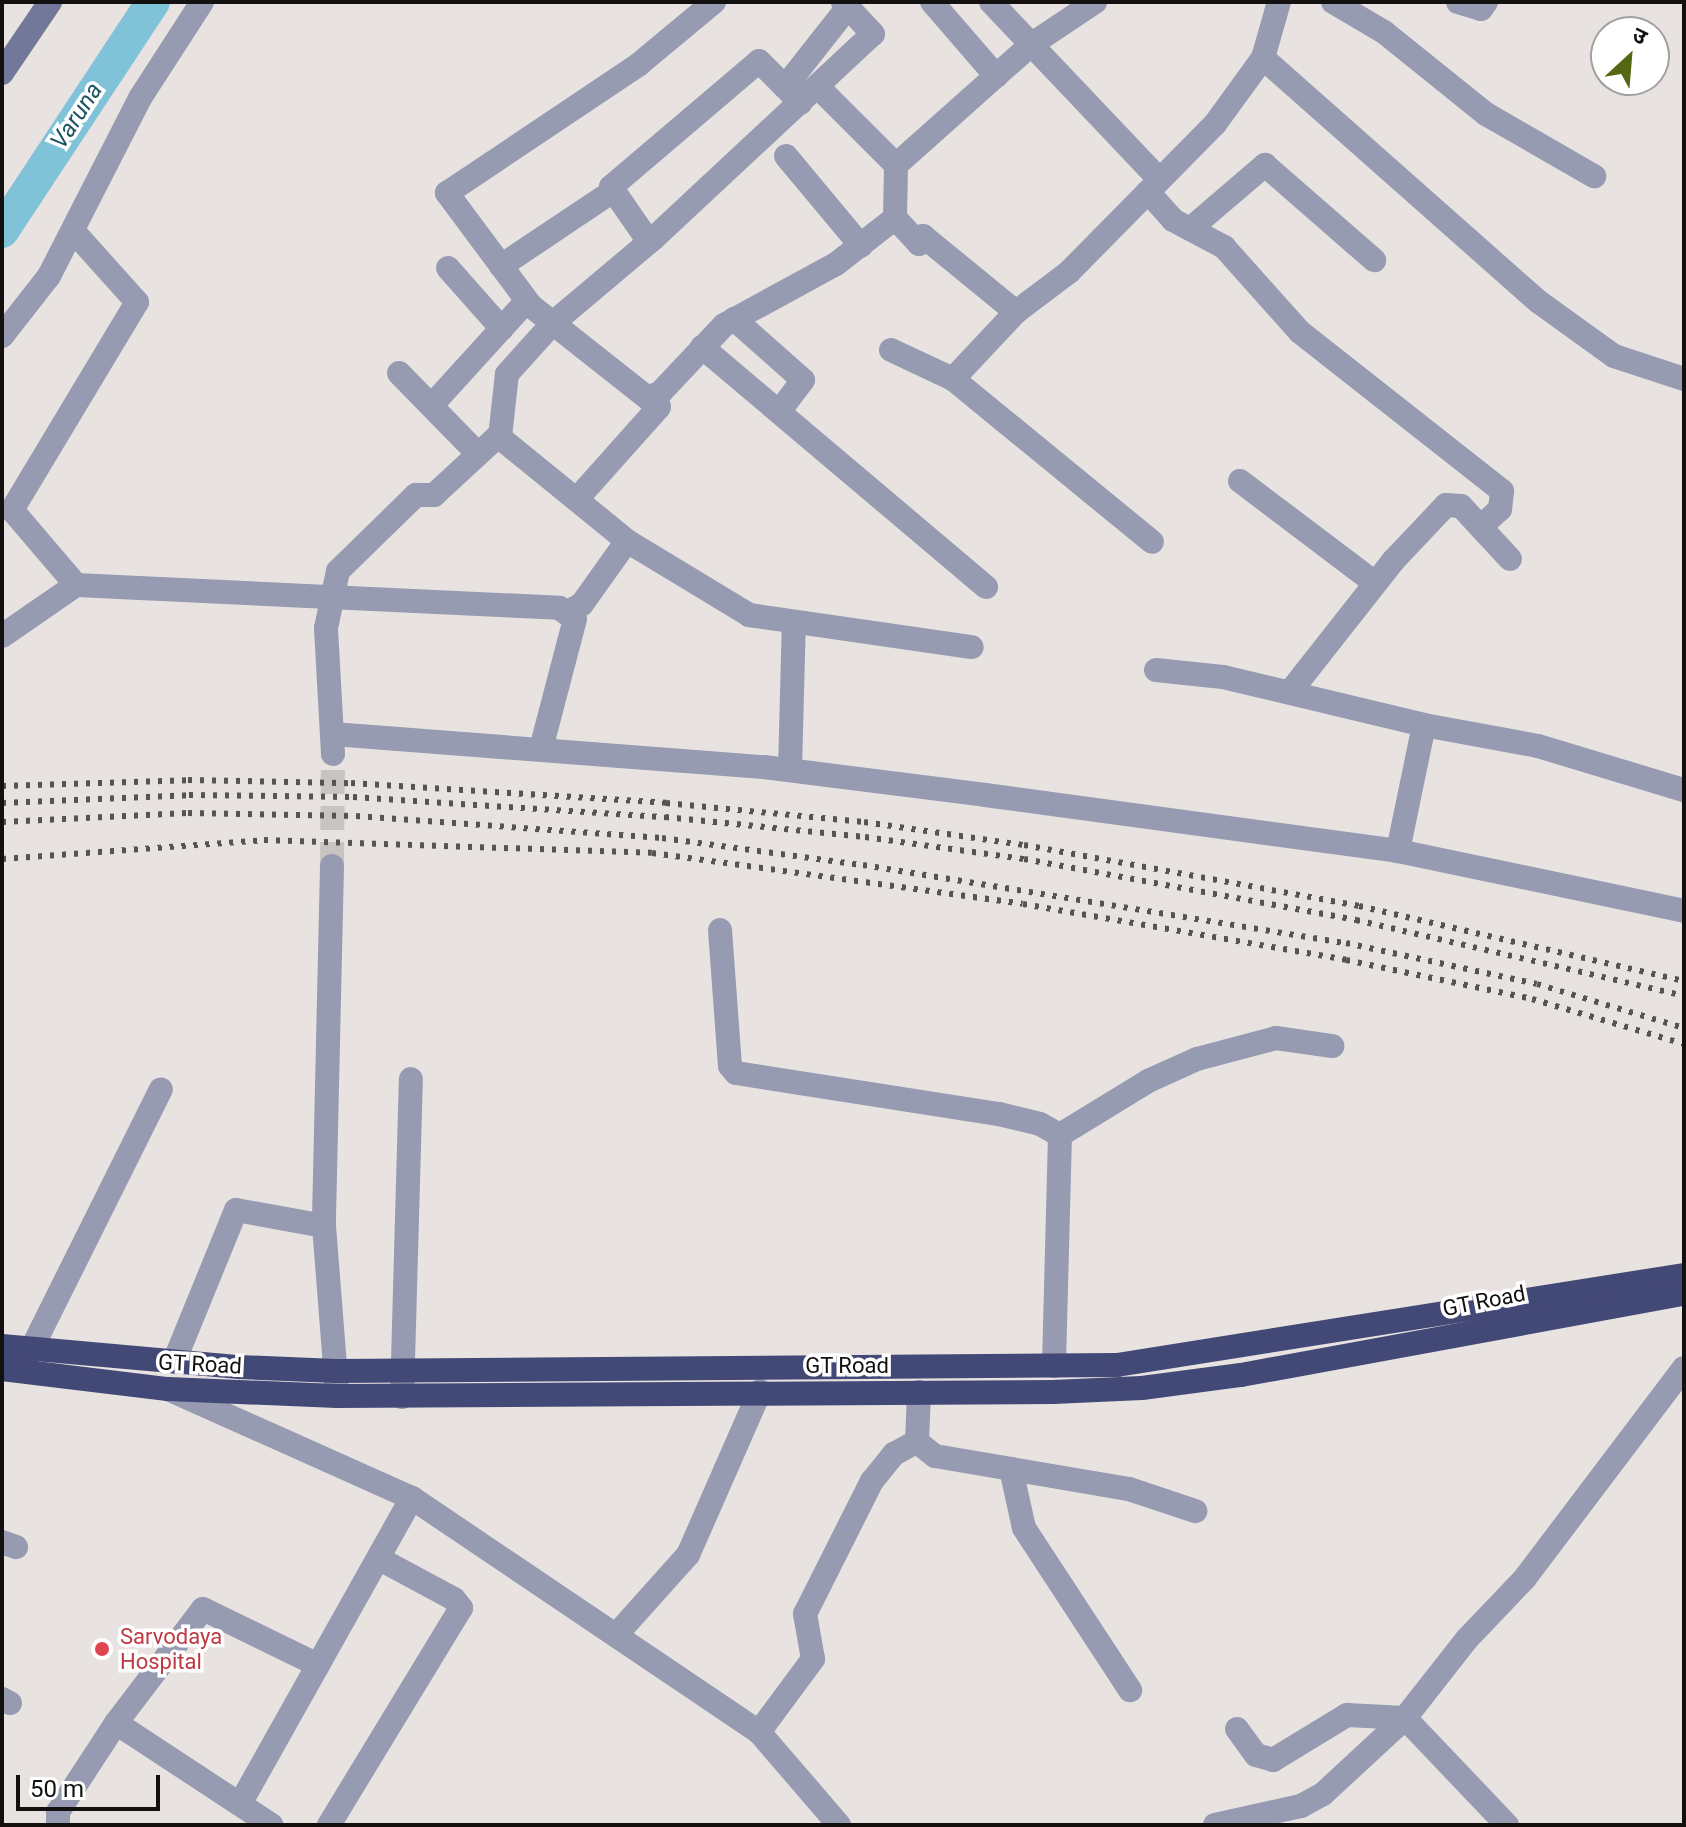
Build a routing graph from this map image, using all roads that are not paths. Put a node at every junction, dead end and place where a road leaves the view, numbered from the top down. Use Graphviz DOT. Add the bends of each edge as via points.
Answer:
graph roads {
  1 [pos="50,2"];
  2 [pos="202,2"];
  3 [pos="714,2"];
  4 [pos="932,2"];
  5 [pos="991,2"];
  6 [pos="1095,2"];
  7 [pos="1279,2"];
  8 [pos="1333,2"];
  9 [pos="1458,2"];
  10 [pos="1486,2"];
  11 [pos="846,4"];
  12 [pos="1067,9"];
  13 [pos="1032,44"];
  14 [pos="1263,58"];
  15 [pos="2,73"];
  16 [pos="996,76"];
  17 [pos="801,92"];
  18 [pos="786,156"];
  19 [pos="896,165"];
  20 [pos="1594,176"];
  21 [pos="1154,186"];
  22 [pos="613,191"];
  23 [pos="895,218"];
  24 [pos="1190,229"];
  25 [pos="75,233"];
  26 [pos="649,242"];
  27 [pos="861,246"];
  28 [pos="1374,260"];
  29 [pos="501,266"];
  30 [pos="448,268"];
  31 [pos="531,306"];
  32 [pos="1016,312"];
  33 [pos="734,319"];
  34 [pos="553,323"];
  35 [pos="502,329"];
  36 [pos="2,336"];
  37 [pos="702,347"];
  38 [pos="891,350"];
  39 [pos="399,373"];
  40 [pos="953,379"];
  41 [pos="1684,379"];
  42 [pos="652,396"];
  43 [pos="432,405"];
  44 [pos="780,411"];
  45 [pos="500,437"];
  46 [pos="478,454"];
  47 [pos="1240,481"];
  48 [pos="577,499"];
  49 [pos="1481,527"];
  50 [pos="627,541"];
  51 [pos="1152,542"];
  52 [pos="1510,559"];
  53 [pos="1375,583"];
  54 [pos="76,585"];
  55 [pos="986,587"];
  56 [pos="330,595"];
  57 [pos="570,611"];
  58 [pos="794,622"];
  59 [pos="2,636"];
  60 [pos="972,647"];
  61 [pos="1156,670"];
  62 [pos="1290,692"];
  63 [pos="1424,725"];
  64 [pos="541,749"];
  65 [pos="790,770"];
  66 [pos="1684,790"];
  67 [pos="1398,851"];
  68 [pos="332,866"];
  69 [pos="1684,911"];
  70 [pos="720,930"];
  71 [pos="1332,1046"];
  72 [pos="411,1079"];
  73 [pos="161,1089"];
  74 [pos="1060,1135"];
  75 [pos="324,1226"];
  76 [pos="1684,1275"];
  77 [pos="1684,1294"];
  78 [pos="1434,1327"];
  79 [pos="2,1346"];
  80 [pos="174,1362"];
  81 [pos="18,1364"];
  82 [pos="1054,1366"];
  83 [pos="1684,1368"];
  84 [pos="336,1371"];
  85 [pos="402,1372"];
  86 [pos="1118,1377"];
  87 [pos="614,1382"];
  88 [pos="168,1389"];
  89 [pos="760,1391"];
  90 [pos="919,1392"];
  91 [pos="337,1396"];
  92 [pos="402,1397"];
  93 [pos="917,1441"];
  94 [pos="1011,1469"];
  95 [pos="412,1498"];
  96 [pos="1195,1511"];
  97 [pos="378,1558"];
  98 [pos="617,1634"];
  99 [pos="318,1665"];
  100 [pos="1130,1690"];
  101 [pos="1405,1718"];
  102 [pos="116,1723"];
  103 [pos="1237,1729"];
  104 [pos="759,1732"];
  105 [pos="240,1804"];
  106 [pos="831,1821"];
  107 [pos="58,1825"];
  108 [pos="271,1825"];
  109 [pos="329,1825"];
  110 [pos="1215,1825"];
  111 [pos="1507,1825"];
  1 -- 15 [label="street"];
  2 -- 25 [label="street" via="140,98"];
  3 -- 29 [label="street" via="638,65 447,193"];
  4 -- 16 [label="street"];
  5 -- 13 [label="street"];
  6 -- 12 [label="street"];
  7 -- 14 [label="street"];
  8 -- 20 [label="street" via="1384,32 1486,114"];
  9 -- 10 [label="street" via="1481,9"];
  11 -- 17 [label="street"];
  11 -- 17 [label="street" via="873,34"];
  12 -- 13 [label="street"];
  13 -- 16 [label="street"];
  13 -- 21 [label="street"];
  14 -- 21 [label="street" via="1215,124"];
  14 -- 41 [label="street" via="1539,302 1614,356"];
  16 -- 19 [label="street"];
  17 -- 19 [label="street"];
  17 -- 22 [label="street" via="759,61 611,187"];
  17 -- 26 [label="street"];
  18 -- 27 [label="street"];
  19 -- 23 [label="street"];
  21 -- 24 [label="street" via="1173,220"];
  21 -- 32 [label="street" via="1069,272"];
  22 -- 26 [label="street"];
  22 -- 29 [label="street"];
  23 -- 27 [label="street"];
  23 -- 32 [label="street" via="919,244 923,236"];
  24 -- 28 [label="street" via="1265,165"];
  24 -- 49 [label="street" via="1224,247 1300,332 1502,491 1500,509"];
  25 -- 36 [label="street"];
  25 -- 54 [label="street" via="137,302 12,510"];
  26 -- 34 [label="street"];
  27 -- 33 [label="street" via="816,277"];
  29 -- 31 [label="street"];
  30 -- 35 [label="street"];
  31 -- 34 [label="street"];
  31 -- 35 [label="street" via="523,305"];
  32 -- 40 [label="street"];
  33 -- 37 [label="street"];
  33 -- 44 [label="street" via="803,380"];
  34 -- 42 [label="street"];
  34 -- 45 [label="street" via="507,374"];
  35 -- 43 [label="street"];
  37 -- 42 [label="street"];
  37 -- 44 [label="street"];
  38 -- 40 [label="street"];
  39 -- 43 [label="street"];
  40 -- 51 [label="street"];
  42 -- 48 [label="street" via="659,407"];
  43 -- 46 [label="street"];
  44 -- 55 [label="street"];
  45 -- 46 [label="street"];
  45 -- 48 [label="street"];
  46 -- 56 [label="street" via="434,495 416,495 338,571"];
  47 -- 53 [label="street"];
  48 -- 50 [label="street"];
  49 -- 52 [label="street"];
  49 -- 53 [label="street" via="1461,506 1446,505"];
  50 -- 57 [label="street" via="582,604"];
  50 -- 58 [label="street" via="749,615"];
  53 -- 62 [label="street"];
  54 -- 56 [label="street"];
  54 -- 59 [label="street"];
  56 -- 57 [label="street"];
  56 -- 64 [label="street" via="326,628 333,744"];
  57 -- 64 [label="street" via="575,619"];
  58 -- 60 [label="street"];
  58 -- 65 [label="street"];
  61 -- 62 [label="street"];
  62 -- 63 [label="street"];
  63 -- 66 [label="street" via="1538,746"];
  63 -- 67 [label="street"];
  64 -- 65 [label="street"];
  65 -- 67 [label="street"];
  67 -- 69 [label="street"];
  68 -- 75 [label="street"];
  70 -- 74 [label="street" via="730,1066 736,1073 999,1114"];
  71 -- 74 [label="street" via="1276,1038 1197,1059 1148,1081"];
  72 -- 85 [label="street"];
  73 -- 81 [label="street"];
  74 -- 82 [label="street"];
  75 -- 80 [label="street" via="236,1210"];
  75 -- 84 [label="street"];
  76 -- 78 [label="highway, GT Road"];
  77 -- 78 [label="highway, GT Road"];
  78 -- 86 [label="highway, GT Road" via="1241,1375"];
  79 -- 81 [label="highway, GT Road"];
  80 -- 81 [label="highway, GT Road"];
  80 -- 84 [label="highway, GT Road"];
  81 -- 88 [label="highway, GT Road"];
  82 -- 86 [label="highway, GT Road"];
  82 -- 87 [label="highway, GT Road"];
  83 -- 101 [label="street" via="1525,1578 1467,1639"];
  84 -- 85 [label="highway, GT Road"];
  84 -- 91 [label="street"];
  85 -- 87 [label="highway, GT Road"];
  85 -- 92 [label="street"];
  86 -- 90 [label="highway, GT Road"];
  87 -- 89 [label="highway, GT Road"];
  87 -- 92 [label="highway, GT Road"];
  88 -- 91 [label="highway, GT Road"];
  88 -- 95 [label="street"];
  89 -- 90 [label="highway, GT Road"];
  89 -- 98 [label="street" via="688,1555"];
  90 -- 93 [label="street"];
  91 -- 92 [label="highway, GT Road"];
  93 -- 94 [label="street" via="935,1456"];
  93 -- 104 [label="street" via="894,1454 872,1481 805,1614 813,1659"];
  94 -- 96 [label="street" via="1129,1489"];
  94 -- 100 [label="street" via="1024,1528"];
  95 -- 97 [label="street"];
  95 -- 98 [label="street"];
  97 -- 99 [label="street"];
  97 -- 109 [label="street" via="454,1599 461,1608"];
  98 -- 104 [label="street"];
  99 -- 102 [label="street" via="203,1609"];
  99 -- 105 [label="street"];
  101 -- 103 [label="street" via="1347,1715 1273,1760 1256,1755"];
  101 -- 110 [label="street" via="1323,1794 1301,1806"];
  101 -- 111 [label="street"];
  102 -- 105 [label="street"];
  102 -- 107 [label="street" via="58,1812"];
  104 -- 106 [label="street"];
  105 -- 108 [label="street"];
}
